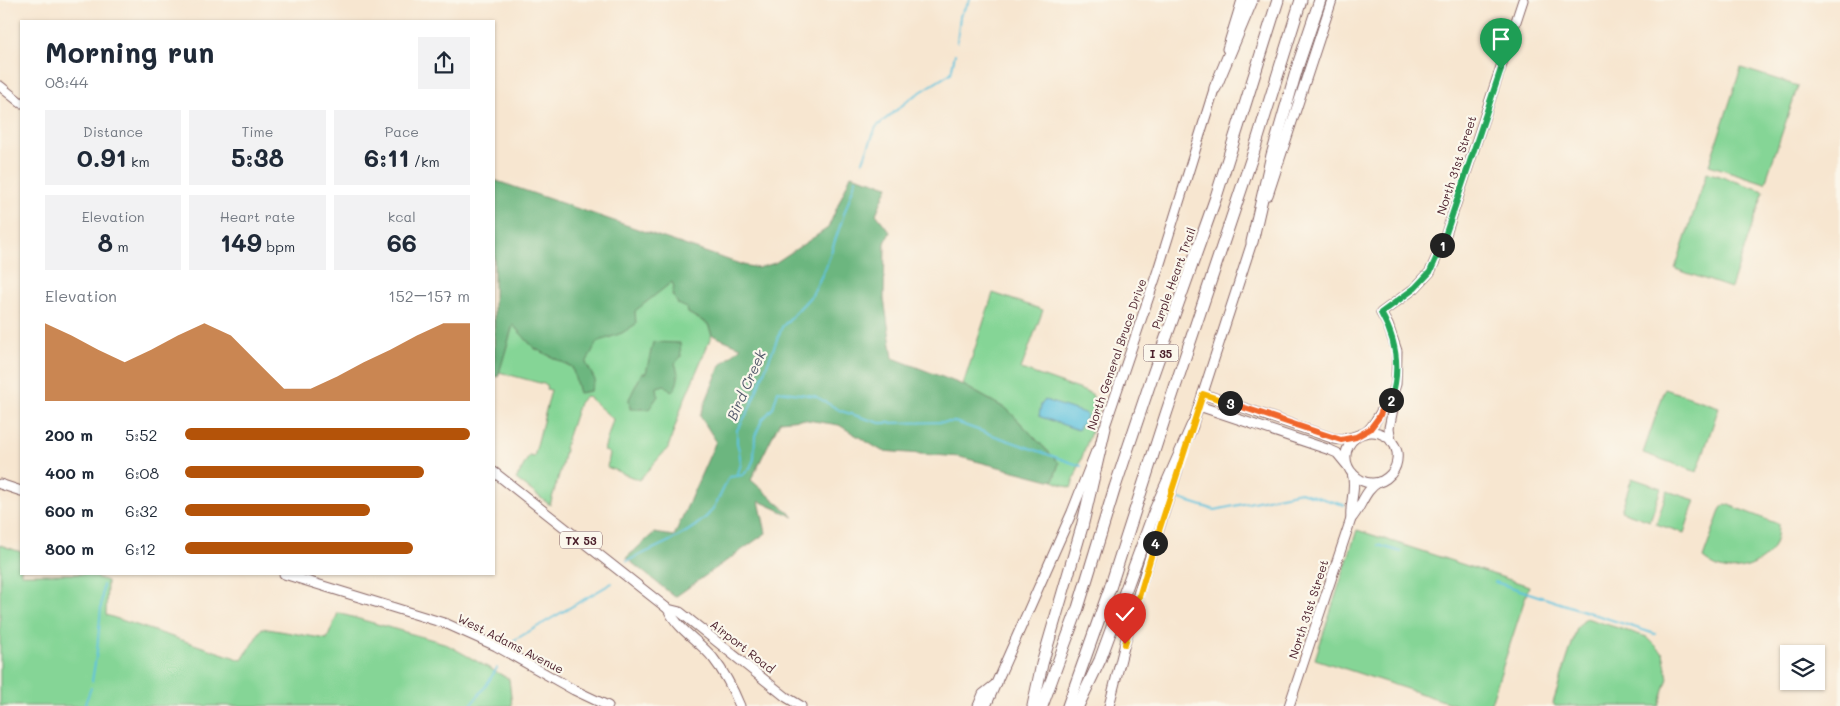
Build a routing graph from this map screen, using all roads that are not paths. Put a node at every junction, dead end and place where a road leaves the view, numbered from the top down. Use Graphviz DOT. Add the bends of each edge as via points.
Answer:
graph roads {
  1 [pos="1242,0"];
  2 [pos="1252,0"];
  3 [pos="1278,0"];
  4 [pos="1301,0"];
  5 [pos="1320,0"];
  6 [pos="1332,0"];
  7 [pos="1523,0"];
  8 [pos="0,86"];
  9 [pos="1215,88"];
  10 [pos="20,101"];
  11 [pos="1252,242"];
  12 [pos="1203,394"];
  13 [pos="1390,402"];
  14 [pos="1199,406"];
  15 [pos="1192,426"];
  16 [pos="1105,428"];
  17 [pos="1366,432"];
  18 [pos="1356,437"];
  19 [pos="1391,441"];
  20 [pos="1350,469"];
  21 [pos="495,473"];
  22 [pos="1380,481"];
  23 [pos="0,484"];
  24 [pos="20,491"];
  25 [pos="1351,519"];
  26 [pos="287,575"];
  27 [pos="668,609"];
  28 [pos="997,683"];
  29 [pos="738,704"];
  30 [pos="608,706"];
  31 [pos="800,706"];
  32 [pos="978,706"];
  33 [pos="986,706"];
  34 [pos="994,706"];
  35 [pos="1033,706"];
  36 [pos="1042,706"];
  37 [pos="1068,706"];
  38 [pos="1078,706"];
  39 [pos="1109,706"];
  40 [pos="1289,706"];
  1 -- 9 [label="main road, North General Bruce Drive"];
  2 -- 9 [label="highway"];
  3 -- 36 [label="highway, Purple Heart Trail / I 35" via="1216,197"];
  4 -- 37 [label="highway, I 35" via="1110,588"];
  5 -- 11 [label="highway" via="1272,155"];
  6 -- 11 [label="main road"];
  7 -- 13 [label="main road, North 31st Street" via="1443,243 1430,272 1415,288 1381,313 1397,351 1396,384"];
  8 -- 10 [label="main road"];
  9 -- 16 [label="main road, North General Bruce Drive"];
  11 -- 12 [label="main road"];
  12 -- 14 [label="main road"];
  12 -- 18 [label="main road" via="1334,439"];
  13 -- 17 [label="main road, North 31st Street"];
  13 -- 19 [label="main road, North 31st Street"];
  14 -- 15 [label="main road"];
  14 -- 20 [label="main road" via="1330,450 1342,457"];
  15 -- 38 [label="highway" via="1155,510 1100,660"];
  15 -- 39 [label="main road" via="1135,604"];
  16 -- 28 [label="main road, North General Bruce Drive"];
  16 -- 35 [label="highway" via="1082,527"];
  17 -- 18 [label="main road"];
  17 -- 19 [label="main road" via="1382,434"];
  18 -- 20 [label="main road" via="1346,455"];
  19 -- 22 [label="main road" via="1397,462 1394,471"];
  20 -- 22 [label="main road" via="1363,481"];
  20 -- 25 [label="main road, North 31st Street" via="1354,482"];
  21 -- 27 [label="main road, Airport Road / TX 53"];
  22 -- 25 [label="main road, North 31st Street" via="1368,490"];
  23 -- 24 [label="main road"];
  25 -- 40 [label="main road, North 31st Street"];
  26 -- 30 [label="main road, West Adams Avenue" via="447,624 496,646"];
  27 -- 29 [label="main road, Airport Road / TX 53" via="679,627 712,658 728,680"];
  27 -- 31 [label="main road, Airport Road / TX 53" via="680,612"];
  28 -- 32 [label="main road" via="983,694"];
  28 -- 33 [label="main road, North General Bruce Drive"];
  28 -- 34 [label="main road"];
}
